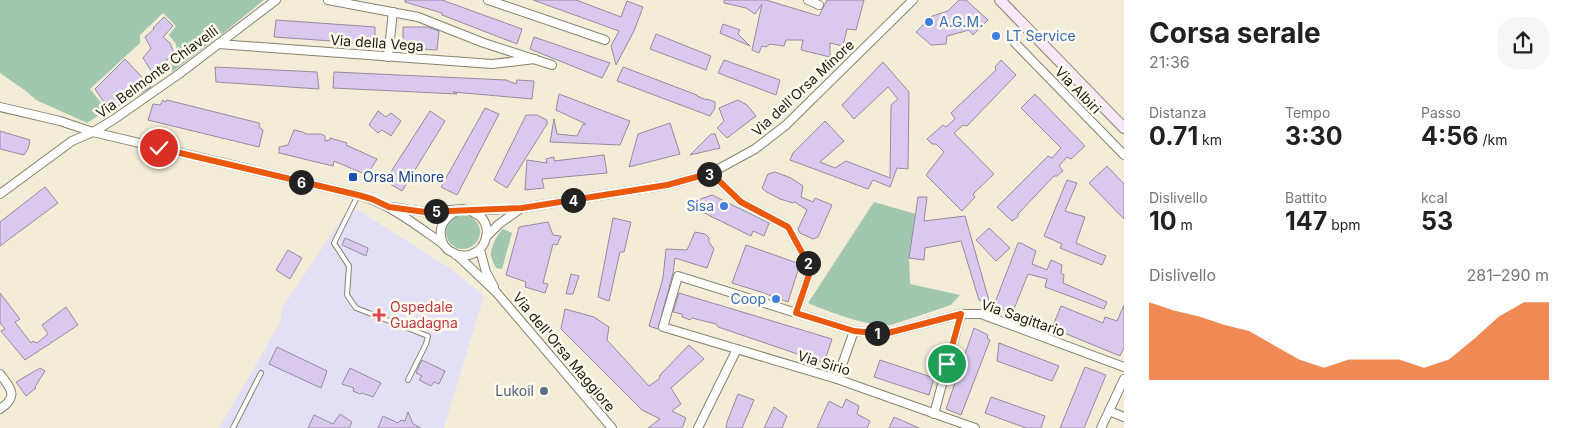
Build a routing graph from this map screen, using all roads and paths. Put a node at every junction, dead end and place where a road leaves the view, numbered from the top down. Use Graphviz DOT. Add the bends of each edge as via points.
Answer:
graph roads {
  1 [pos="276,0"];
  2 [pos="328,0"];
  3 [pos="491,0"];
  4 [pos="808,0"];
  5 [pos="913,0"];
  6 [pos="1000,0"];
  7 [pos="819,5"];
  8 [pos="393,12"];
  9 [pos="605,40"];
  10 [pos="1015,43"];
  11 [pos="218,44"];
  12 [pos="388,57"];
  13 [pos="535,60"];
  14 [pos="552,65"];
  15 [pos="0,107"];
  16 [pos="1124,128"];
  17 [pos="93,132"];
  18 [pos="1124,155"];
  19 [pos="711,173"];
  20 [pos="0,194"];
  21 [pos="358,195"];
  22 [pos="389,207"];
  23 [pos="522,208"];
  24 [pos="471,210"];
  25 [pos="456,211"];
  26 [pos="487,236"];
  27 [pos="443,244"];
  28 [pos="480,250"];
  29 [pos="456,254"];
  30 [pos="496,292"];
  31 [pos="796,313"];
  32 [pos="961,314"];
  33 [pos="663,327"];
  34 [pos="854,331"];
  35 [pos="737,349"];
  36 [pos="1124,367"];
  37 [pos="261,373"];
  38 [pos="0,374"];
  39 [pos="837,379"];
  40 [pos="1124,379"];
  41 [pos="408,380"];
  42 [pos="0,409"];
  43 [pos="1109,411"];
  44 [pos="934,414"];
  45 [pos="1124,418"];
  46 [pos="233,428"];
  47 [pos="612,428"];
  48 [pos="698,428"];
  49 [pos="975,428"];
  50 [pos="1101,428"];
  1 -- 11 [label="street, Via Belmonte Chiavelli"];
  2 -- 8 [label="street"];
  3 -- 9 [label="street"];
  4 -- 7 [label="street"];
  5 -- 19 [label="street, Via dell'Orsa Minore" via="786,125 755,149"];
  6 -- 16 [label="street"];
  8 -- 12 [label="street"];
  8 -- 13 [label="street" via="418,17"];
  10 -- 18 [label="street, Via Albiri"];
  11 -- 12 [label="street, Via della Vega"];
  11 -- 17 [label="street, Via Belmonte Chiavelli"];
  12 -- 13 [label="street, Via della Vega" via="492,64"];
  13 -- 14 [label="street"];
  15 -- 17 [label="street"];
  17 -- 20 [label="street, Via Belmonte Chiavelli" via="72,141"];
  17 -- 21 [label="street"];
  19 -- 23 [label="street, Via dell'Orsa Minore" via="667,185"];
  19 -- 31 [label="street" via="741,202 788,227 811,269"];
  21 -- 22 [label="street"];
  21 -- 41 [label="lane" via="334,243 348,266 347,295 356,308 428,336"];
  22 -- 25 [label="street" via="425,212"];
  22 -- 27 [label="street"];
  23 -- 24 [label="street, Via dell'Orsa Minore"];
  23 -- 26 [label="street"];
  24 -- 25 [label="street"];
  24 -- 26 [label="street" via="482,218"];
  25 -- 27 [label="street" via="441,226"];
  26 -- 28 [label="street"];
  27 -- 29 [label="street"];
  28 -- 29 [label="street" via="466,256"];
  28 -- 30 [label="street"];
  29 -- 30 [label="street"];
  30 -- 47 [label="street, Via dell'Orsa Maggiore"];
  31 -- 33 [label="street, Via Sagittario" via="678,276"];
  31 -- 34 [label="street, Via Sagittario"];
  32 -- 34 [label="street, Via Sagittario" via="884,334"];
  32 -- 36 [label="street, Via Sagittario" via="981,314"];
  32 -- 44 [label="street"];
  33 -- 35 [label="street, Via Sirio"];
  34 -- 39 [label="street"];
  35 -- 39 [label="street, Via Sirio"];
  35 -- 48 [label="street"];
  37 -- 46 [label="lane"];
  38 -- 42 [label="street" via="10,389 11,398"];
  39 -- 44 [label="street, Via Sirio"];
  40 -- 43 [label="street"];
  43 -- 45 [label="street"];
  43 -- 50 [label="street"];
  44 -- 49 [label="street, Via Sirio"];
}
